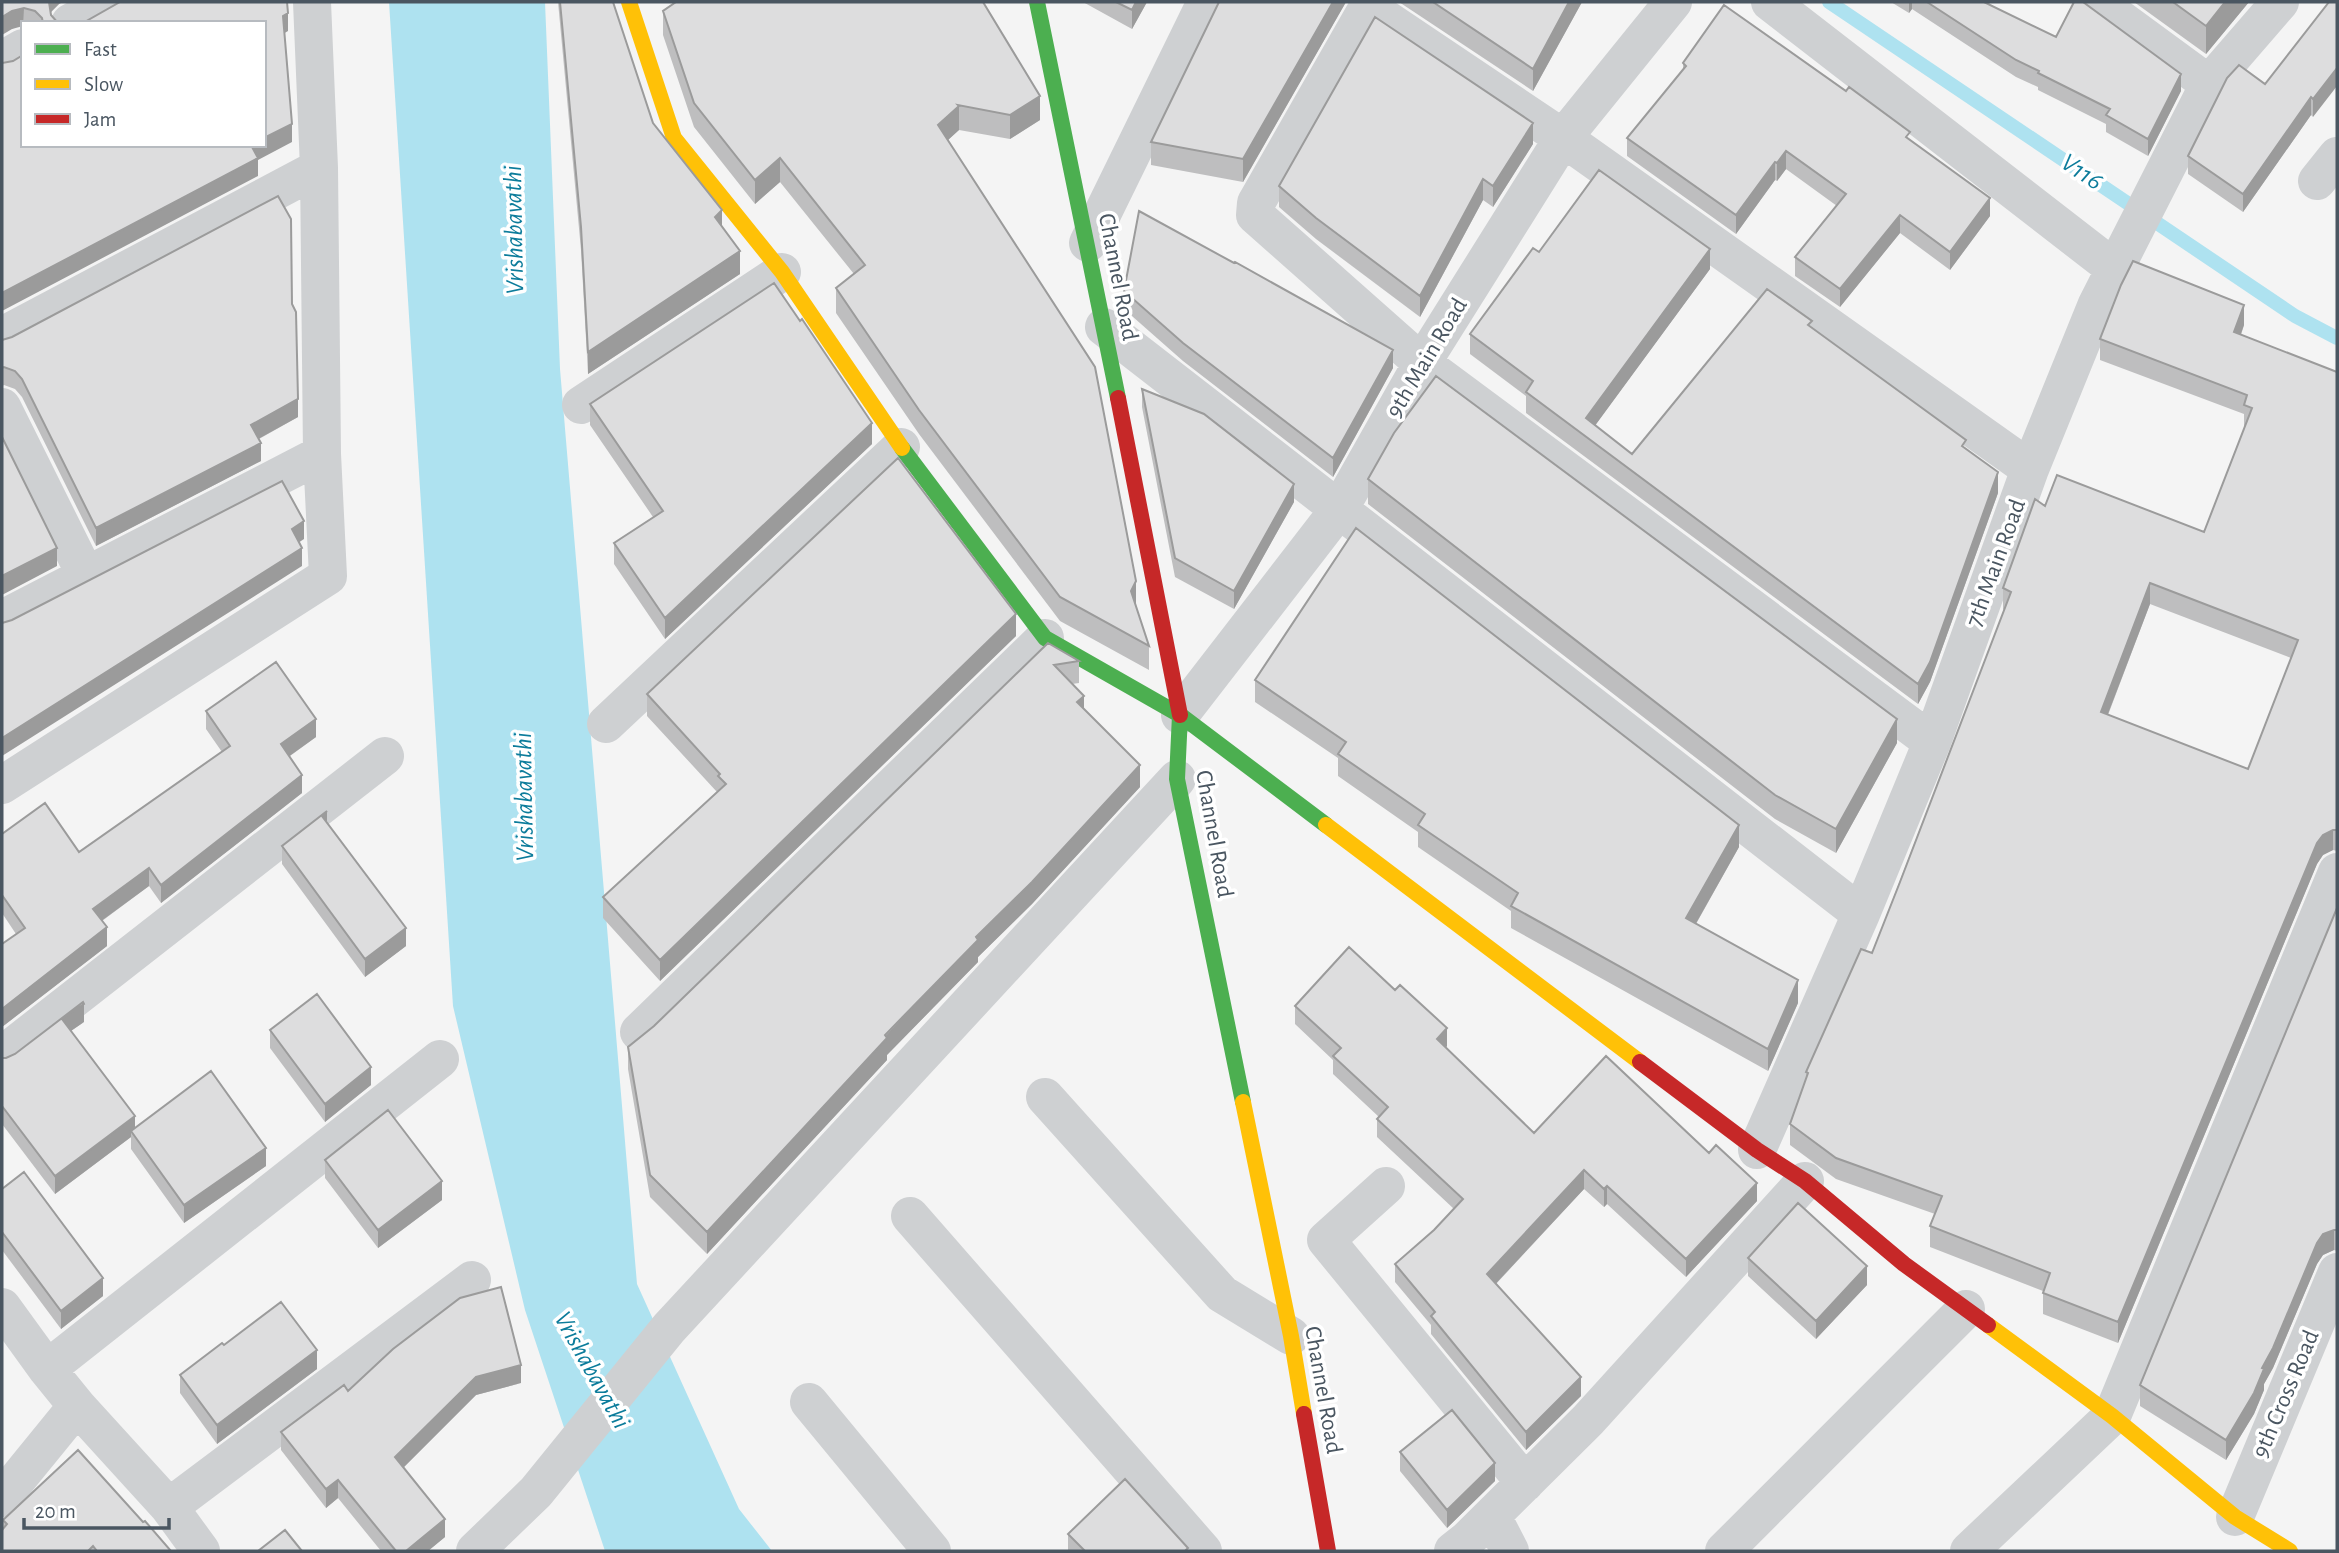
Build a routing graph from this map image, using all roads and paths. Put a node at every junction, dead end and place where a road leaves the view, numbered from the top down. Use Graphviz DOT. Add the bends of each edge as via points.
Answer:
graph roads {
  1 [pos="108,2"];
  2 [pos="312,2"];
  3 [pos="629,2"];
  4 [pos="1037,2"];
  5 [pos="1206,2"];
  6 [pos="1673,2"];
  7 [pos="1770,2"];
  8 [pos="2097,2"];
  9 [pos="2280,2"];
  10 [pos="1370,4"];
  11 [pos="74,21"];
  12 [pos="21,49"];
  13 [pos="2,60"];
  14 [pos="2209,84"];
  15 [pos="1563,138"];
  16 [pos="319,169"];
  17 [pos="1088,243"];
  18 [pos="2118,262"];
  19 [pos="782,272"];
  20 [pos="1104,327"];
  21 [pos="2,336"];
  22 [pos="1422,363"];
  23 [pos="581,405"];
  24 [pos="2,407"];
  25 [pos="901,447"];
  26 [pos="322,454"];
  27 [pos="2030,469"];
  28 [pos="1339,508"];
  29 [pos="85,574"];
  30 [pos="2,619"];
  31 [pos="1045,638"];
  32 [pos="1180,715"];
  33 [pos="606,724"];
  34 [pos="1932,742"];
  35 [pos="385,756"];
  36 [pos="1177,779"];
  37 [pos="2,785"];
  38 [pos="2337,872"];
  39 [pos="1861,914"];
  40 [pos="639,1032"];
  41 [pos="2,1055"];
  42 [pos="440,1059"];
  43 [pos="1045,1097"];
  44 [pos="1757,1150"];
  45 [pos="1805,1181"];
  46 [pos="1386,1186"];
  47 [pos="910,1216"];
  48 [pos="2337,1272"];
  49 [pos="472,1280"];
  50 [pos="2,1307"];
  51 [pos="1966,1309"];
  52 [pos="1291,1336"];
  53 [pos="47,1369"];
  54 [pos="809,1402"];
  55 [pos="77,1406"];
  56 [pos="2112,1416"];
  57 [pos="1525,1483"];
  58 [pos="2,1498"];
  59 [pos="169,1507"];
  60 [pos="1492,1516"];
  61 [pos="2235,1517"];
  62 [pos="201,1551"];
  63 [pos="475,1551"];
  64 [pos="932,1551"];
  65 [pos="1203,1551"];
  66 [pos="1328,1551"];
  67 [pos="1453,1551"];
  68 [pos="1510,1551"];
  69 [pos="1724,1551"];
  70 [pos="1969,1551"];
  71 [pos="2290,1551"];
  1 -- 11 [label="street"];
  2 -- 16 [label="street"];
  3 -- 19 [label="street" via="674,138"];
  4 -- 17 [label="street, Channel Road"];
  5 -- 17 [label="street"];
  6 -- 15 [label="street, 9th Main Road"];
  7 -- 18 [label="street"];
  8 -- 14 [label="street"];
  9 -- 14 [label="street, 7th Main Road"];
  10 -- 15 [label="street"];
  10 -- 22 [label="street" via="1256,202 1255,215"];
  12 -- 13 [label="street"];
  14 -- 18 [label="street, 7th Main Road"];
  15 -- 22 [label="street, 9th Main Road"];
  15 -- 27 [label="street"];
  16 -- 21 [label="street"];
  16 -- 26 [label="street"];
  17 -- 20 [label="street, Channel Road"];
  18 -- 27 [label="street, 7th Main Road"];
  19 -- 23 [label="street"];
  19 -- 25 [label="street"];
  20 -- 28 [label="street"];
  20 -- 32 [label="street, Channel Road"];
  22 -- 28 [label="street, 9th Main Road"];
  22 -- 34 [label="street"];
  24 -- 29 [label="street"];
  25 -- 31 [label="street"];
  25 -- 33 [label="street"];
  26 -- 29 [label="street"];
  26 -- 37 [label="street" via="328,576"];
  27 -- 34 [label="street, 7th Main Road"];
  28 -- 32 [label="street, 9th Main Road"];
  28 -- 39 [label="street"];
  29 -- 30 [label="street"];
  31 -- 32 [label="street"];
  31 -- 40 [label="street"];
  32 -- 36 [label="street, Channel Road"];
  32 -- 44 [label="street"];
  34 -- 39 [label="street, 7th Main Road"];
  35 -- 41 [label="street"];
  36 -- 52 [label="street, Channel Road"];
  36 -- 63 [label="street" via="669,1328 536,1492"];
  38 -- 56 [label="street"];
  39 -- 44 [label="street, 7th Main Road"];
  42 -- 53 [label="street"];
  43 -- 52 [label="street" via="1222,1294"];
  44 -- 45 [label="street"];
  45 -- 51 [label="street"];
  45 -- 57 [label="street"];
  46 -- 57 [label="street" via="1326,1240"];
  47 -- 65 [label="street"];
  48 -- 61 [label="street, 9th Cross Road"];
  49 -- 59 [label="street"];
  50 -- 53 [label="street"];
  51 -- 56 [label="street"];
  51 -- 69 [label="street"];
  52 -- 66 [label="street, Channel Road"];
  53 -- 55 [label="street"];
  54 -- 64 [label="street"];
  55 -- 58 [label="street"];
  55 -- 59 [label="street"];
  56 -- 61 [label="street"];
  56 -- 70 [label="street"];
  57 -- 60 [label="street"];
  59 -- 62 [label="street"];
  60 -- 67 [label="street"];
  60 -- 68 [label="street"];
  61 -- 71 [label="street"];
}
